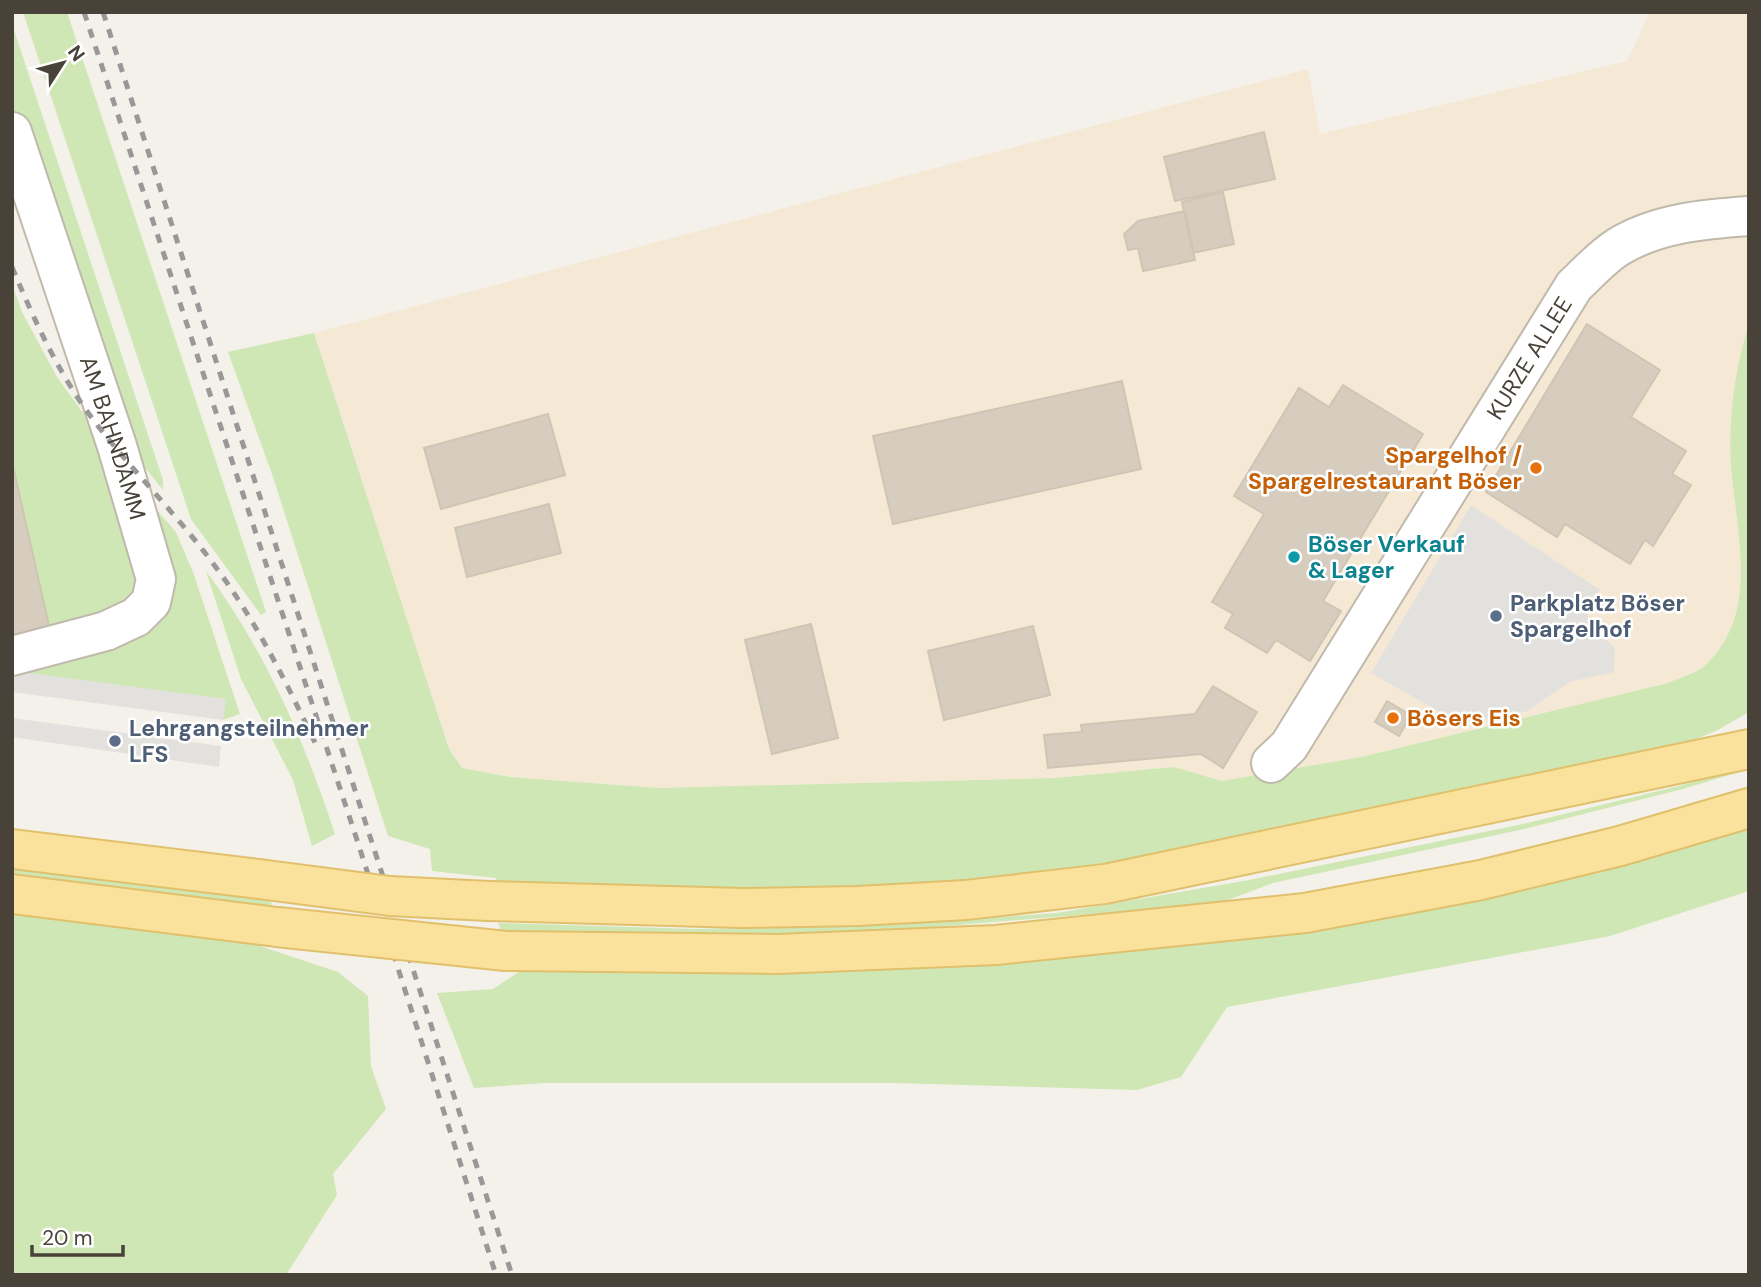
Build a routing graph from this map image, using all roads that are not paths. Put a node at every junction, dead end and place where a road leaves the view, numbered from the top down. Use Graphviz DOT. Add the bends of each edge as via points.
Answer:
graph roads {
  1 [pos="12,132"];
  2 [pos="1749,216"];
  3 [pos="1698,220"];
  4 [pos="1749,233"];
  5 [pos="12,656"];
  6 [pos="1740,746"];
  7 [pos="1271,763"];
  8 [pos="1749,808"];
  9 [pos="12,849"];
  10 [pos="12,894"];
  1 -- 5 [label="lane, AM BAHNDAMM" via="117,446 156,579 150,602 136,617 106,631"];
  2 -- 3 [label="lane, KURZE ALLEE"];
  3 -- 4 [label="lane, KURZE ALLEE"];
  3 -- 7 [label="lane, KURZE ALLEE" via="1656,230 1619,246 1574,286 1289,746"];
  6 -- 9 [label="main road, bridge" via="1105,884 966,900 743,908 390,896"];
  8 -- 10 [label="main road, bridge" via="1493,877 1305,913 983,946 777,954 506,951"];
}
